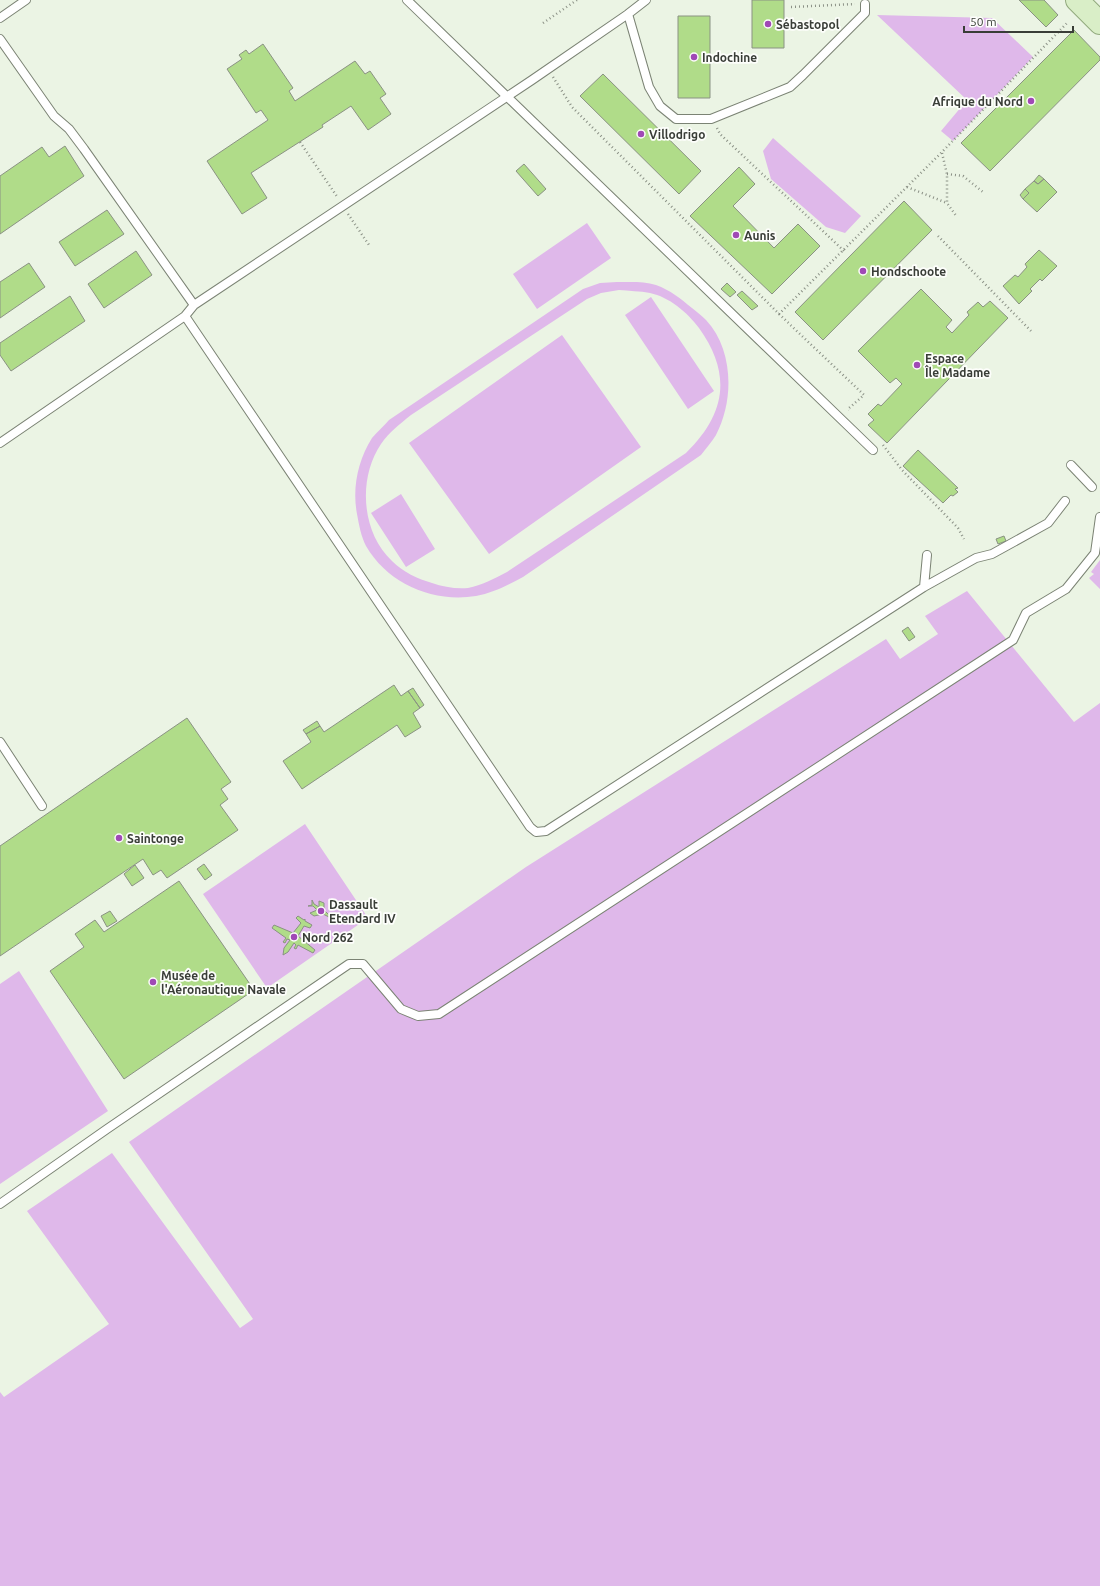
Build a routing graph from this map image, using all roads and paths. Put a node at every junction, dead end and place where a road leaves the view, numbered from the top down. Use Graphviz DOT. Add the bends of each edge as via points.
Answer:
graph roads {
  1 [pos="26,0"];
  2 [pos="407,0"];
  3 [pos="577,0"];
  4 [pos="646,0"];
  5 [pos="1077,0"];
  6 [pos="865,4"];
  7 [pos="791,7"];
  8 [pos="628,14"];
  9 [pos="0,18"];
  10 [pos="1068,22"];
  11 [pos="1100,23"];
  12 [pos="543,24"];
  13 [pos="0,39"];
  14 [pos="548,69"];
  15 [pos="506,96"];
  16 [pos="711,119"];
  17 [pos="300,142"];
  18 [pos="941,153"];
  19 [pos="947,174"];
  20 [pos="907,187"];
  21 [pos="983,192"];
  22 [pos="947,203"];
  23 [pos="343,206"];
  24 [pos="957,217"];
  25 [pos="938,236"];
  26 [pos="369,245"];
  27 [pos="844,251"];
  28 [pos="194,305"];
  29 [pos="779,314"];
  30 [pos="185,316"];
  31 [pos="1031,331"];
  32 [pos="853,414"];
  33 [pos="878,440"];
  34 [pos="0,443"];
  35 [pos="873,450"];
  36 [pos="1071,465"];
  37 [pos="1092,487"];
  38 [pos="1065,501"];
  39 [pos="1100,517"];
  40 [pos="964,539"];
  41 [pos="927,555"];
  42 [pos="924,587"];
  43 [pos="0,742"];
  44 [pos="42,806"];
  45 [pos="0,1204"];
  1 -- 9 [label="lane"];
  2 -- 15 [label="lane"];
  3 -- 12 [label="path"];
  4 -- 8 [label="lane"];
  5 -- 11 [label="main road"];
  6 -- 7 [label="path"];
  6 -- 16 [label="lane" via="865,13 790,87"];
  8 -- 14 [label="lane"];
  8 -- 16 [label="lane" via="649,87 660,106 676,119"];
  10 -- 18 [label="path"];
  13 -- 28 [label="lane" via="54,116 69,129 88,155"];
  14 -- 15 [label="lane"];
  14 -- 29 [label="path" via="572,107"];
  15 -- 23 [label="lane"];
  15 -- 35 [label="lane"];
  16 -- 27 [label="path" via="720,134"];
  17 -- 23 [label="path"];
  18 -- 19 [label="path"];
  18 -- 20 [label="path"];
  19 -- 21 [label="path" via="963,176"];
  19 -- 22 [label="path"];
  20 -- 22 [label="path"];
  20 -- 27 [label="path"];
  22 -- 24 [label="path"];
  23 -- 26 [label="path"];
  23 -- 28 [label="lane"];
  25 -- 31 [label="path"];
  27 -- 29 [label="path"];
  28 -- 30 [label="lane"];
  29 -- 32 [label="path" via="864,395 848,409"];
  30 -- 34 [label="lane"];
  30 -- 42 [label="lane" via="415,658 530,827 536,832 546,831"];
  33 -- 40 [label="path" via="902,470 958,528"];
  36 -- 37 [label="lane"];
  38 -- 42 [label="lane" via="1048,523"];
  39 -- 45 [label="lane" via="1095,553 1066,589 1026,613 1013,640 439,1014 418,1016 401,1009 363,964 349,964"];
  41 -- 42 [label="lane"];
  43 -- 44 [label="lane"];
}
